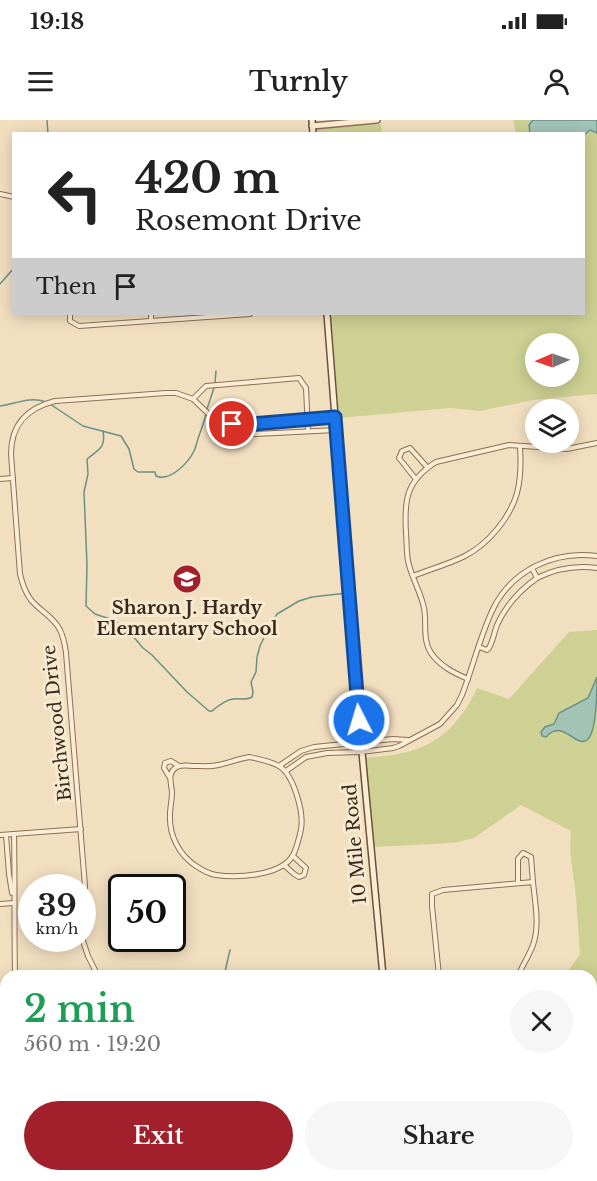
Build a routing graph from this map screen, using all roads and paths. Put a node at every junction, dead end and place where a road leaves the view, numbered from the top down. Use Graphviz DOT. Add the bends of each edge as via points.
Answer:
graph roads {
  1 [pos="377,120"];
  2 [pos="312,123"];
  3 [pos="70,315"];
  4 [pos="151,315"];
  5 [pos="236,315"];
  6 [pos="327,315"];
  7 [pos="151,321"];
  8 [pos="193,399"];
  9 [pos="335,417"];
  10 [pos="308,420"];
  11 [pos="224,424"];
  12 [pos="256,424"];
  13 [pos="336,429"];
  14 [pos="308,431"];
  15 [pos="256,434"];
  16 [pos="597,444"];
  17 [pos="520,447"];
  18 [pos="427,467"];
  19 [pos="13,478"];
  20 [pos="415,478"];
  21 [pos="0,479"];
  22 [pos="597,556"];
  23 [pos="532,568"];
  24 [pos="597,568"];
  25 [pos="413,576"];
  26 [pos="537,578"];
  27 [pos="479,647"];
  28 [pos="468,679"];
  29 [pos="409,740"];
  30 [pos="361,742"];
  31 [pos="361,752"];
  32 [pos="179,766"];
  33 [pos="279,766"];
  34 [pos="286,771"];
  35 [pos="170,778"];
  36 [pos="81,829"];
  37 [pos="14,834"];
  38 [pos="0,835"];
  39 [pos="6,835"];
  40 [pos="293,856"];
  41 [pos="284,865"];
  42 [pos="533,882"];
  43 [pos="518,883"];
  44 [pos="14,903"];
  45 [pos="0,904"];
  46 [pos="15,970"];
  47 [pos="95,970"];
  48 [pos="382,970"];
  49 [pos="438,970"];
  50 [pos="521,970"];
  1 -- 2 [label="main road"];
  3 -- 7 [label="street" via="70,321 79,326"];
  4 -- 7 [label="street"];
  5 -- 7 [label="street"];
  6 -- 9 [label="main road, 10 Mile Road"];
  8 -- 10 [label="street" via="206,386 299,378 306,388"];
  8 -- 11 [label="street"];
  8 -- 19 [label="street, Birchwood Drive" via="166,393 41,404 16,429 11,446"];
  9 -- 10 [label="street"];
  9 -- 13 [label="main road, 10 Mile Road"];
  10 -- 12 [label="street"];
  10 -- 14 [label="street"];
  11 -- 12 [label="street"];
  11 -- 15 [label="street" via="238,433"];
  12 -- 15 [label="street"];
  13 -- 14 [label="street"];
  13 -- 30 [label="main road, 10 Mile Road"];
  14 -- 15 [label="street"];
  16 -- 17 [label="street" via="567,449"];
  17 -- 18 [label="street" via="509,445"];
  17 -- 25 [label="street" via="517,493 496,530 467,555"];
  18 -- 20 [label="street"];
  18 -- 20 [label="street" via="410,448 402,451 399,458"];
  19 -- 21 [label="street"];
  19 -- 36 [label="street, Birchwood Drive" via="23,584 32,602 55,622 64,641"];
  20 -- 25 [label="street" via="405,512"];
  22 -- 23 [label="street" via="558,557"];
  23 -- 26 [label="street"];
  23 -- 27 [label="street" via="501,596"];
  24 -- 26 [label="street" via="560,569"];
  25 -- 28 [label="street" via="424,609 431,653 441,664"];
  26 -- 27 [label="street" via="509,604 489,648"];
  27 -- 28 [label="street"];
  28 -- 29 [label="street" via="448,716 433,729"];
  29 -- 30 [label="street"];
  29 -- 31 [label="street" via="393,748"];
  30 -- 31 [label="main road, 10 Mile Road"];
  30 -- 33 [label="street" via="314,747"];
  31 -- 34 [label="street" via="306,757"];
  31 -- 48 [label="main road, 10 Mile Road"];
  32 -- 33 [label="street" via="216,766 249,757"];
  32 -- 35 [label="street"];
  32 -- 35 [label="street" via="171,761 165,763"];
  33 -- 34 [label="street"];
  34 -- 40 [label="street" via="300,810 301,828"];
  35 -- 41 [label="street" via="172,834 193,864 214,875 237,876"];
  36 -- 37 [label="street"];
  36 -- 47 [label="street, Birchwood Drive" via="83,941"];
  37 -- 39 [label="street"];
  37 -- 44 [label="street"];
  38 -- 39 [label="street"];
  39 -- 44 [label="street"];
  40 -- 41 [label="street"];
  40 -- 41 [label="street" via="306,868 304,876 299,877"];
  42 -- 43 [label="street"];
  42 -- 43 [label="street" via="531,857 524,853 518,859"];
  42 -- 50 [label="street" via="536,933"];
  43 -- 49 [label="street" via="432,894"];
  44 -- 45 [label="street"];
  44 -- 46 [label="street"];
}
